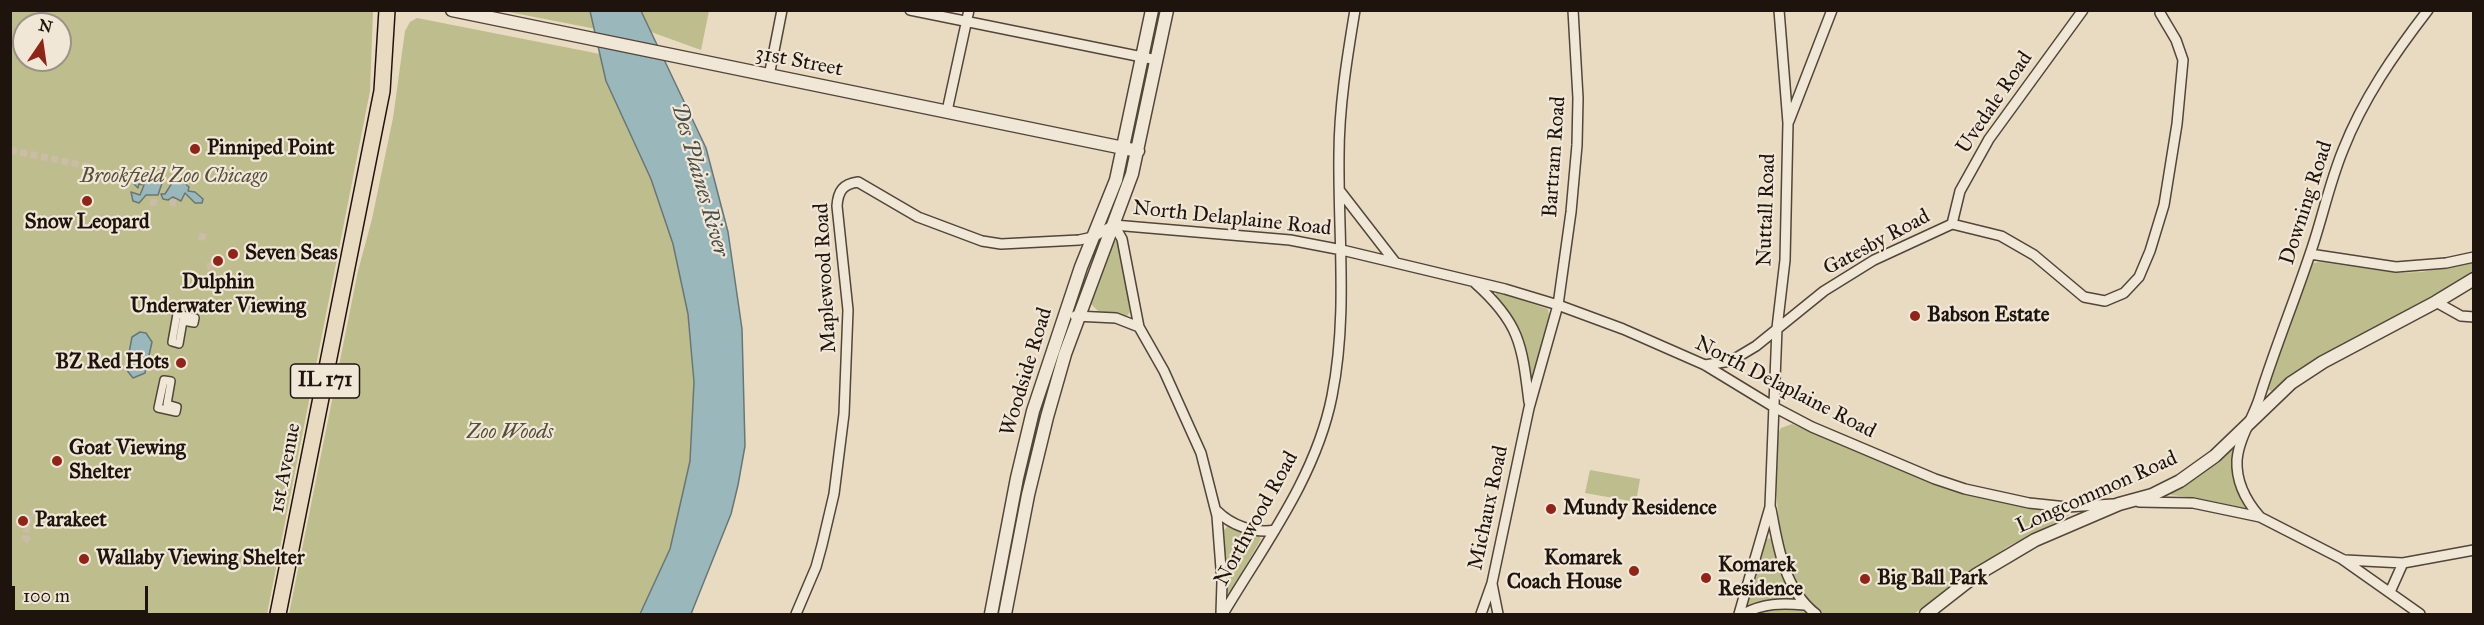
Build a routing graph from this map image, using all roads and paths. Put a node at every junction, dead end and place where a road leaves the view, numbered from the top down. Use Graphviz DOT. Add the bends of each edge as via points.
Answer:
graph roads {
  1 [pos="387,10"];
  2 [pos="452,10"];
  3 [pos="782,10"];
  4 [pos="910,10"];
  5 [pos="969,10"];
  6 [pos="1152,10"];
  7 [pos="1167,10"];
  8 [pos="1355,10"];
  9 [pos="1574,10"];
  10 [pos="1779,10"];
  11 [pos="1832,10"];
  12 [pos="2083,10"];
  13 [pos="2428,10"];
  14 [pos="2159,11"];
  15 [pos="966,22"];
  16 [pos="1142,57"];
  17 [pos="1157,60"];
  18 [pos="769,76"];
  19 [pos="948,111"];
  20 [pos="1788,123"];
  21 [pos="1124,148"];
  22 [pos="1138,151"];
  23 [pos="1340,191"];
  24 [pos="1952,224"];
  25 [pos="1114,225"];
  26 [pos="1093,237"];
  27 [pos="1342,250"];
  28 [pos="2310,254"];
  29 [pos="2474,257"];
  30 [pos="1395,262"];
  31 [pos="2474,279"];
  32 [pos="1473,281"];
  33 [pos="2436,302"];
  34 [pos="1558,305"];
  35 [pos="1064,316"];
  36 [pos="1079,316"];
  37 [pos="2474,316"];
  38 [pos="194,323"];
  39 [pos="1139,327"];
  40 [pos="1777,328"];
  41 [pos="1705,365"];
  42 [pos="164,380"];
  43 [pos="1774,407"];
  44 [pos="1529,408"];
  45 [pos="2250,423"];
  46 [pos="2119,504"];
  47 [pos="1770,507"];
  48 [pos="1217,511"];
  49 [pos="2260,517"];
  50 [pos="1275,530"];
  51 [pos="2474,549"];
  52 [pos="2342,560"];
  53 [pos="2403,562"];
  54 [pos="1492,583"];
  55 [pos="2390,592"];
  56 [pos="1805,605"];
  57 [pos="278,615"];
  58 [pos="796,615"];
  59 [pos="991,615"];
  60 [pos="1005,615"];
  61 [pos="1222,615"];
  62 [pos="1481,615"];
  63 [pos="1498,615"];
  64 [pos="1741,615"];
  65 [pos="1816,615"];
  66 [pos="1926,615"];
  67 [pos="2420,615"];
  1 -- 57 [label="main road, 1st Avenue / IL 171" via="382,91"];
  2 -- 18 [label="street, 31st Street"];
  3 -- 18 [label="street"];
  4 -- 15 [label="street"];
  5 -- 15 [label="street"];
  6 -- 16 [label="street, Woodside Road"];
  7 -- 17 [label="street, Woodside Road"];
  8 -- 23 [label="street, Northwood Road" via="1344,81"];
  9 -- 34 [label="street, Bartram Road" via="1576,145"];
  10 -- 20 [label="street, Nuttall Road"];
  11 -- 20 [label="street"];
  12 -- 24 [label="street, Uvedale Road" via="1989,139 1960,191"];
  13 -- 28 [label="street, Downing Road" via="2386,68 2354,125"];
  14 -- 24 [label="street, Gatesby Road" via="2183,60 2177,124 2164,205 2151,251 2139,277 2124,293 2105,301 2084,297 2034,255 2001,236"];
  15 -- 16 [label="street"];
  15 -- 19 [label="street"];
  16 -- 17 [label="street"];
  16 -- 21 [label="street, Woodside Road"];
  17 -- 22 [label="street, Woodside Road"];
  18 -- 19 [label="street, 31st Street"];
  19 -- 21 [label="street, 31st Street"];
  20 -- 40 [label="street, Nuttall Road" via="1785,260"];
  21 -- 22 [label="street, 31st Street"];
  21 -- 26 [label="street, Woodside Road" via="1110,199"];
  22 -- 25 [label="street, Woodside Road"];
  23 -- 27 [label="street, Northwood Road"];
  23 -- 30 [label="street"];
  24 -- 40 [label="street, Gatesby Road" via="1874,260 1824,291"];
  25 -- 26 [label="street, Maplewood Road"];
  25 -- 27 [label="street, North Delaplaine Road" via="1290,240"];
  25 -- 36 [label="street, Woodside Road"];
  25 -- 39 [label="street" via="1122,239"];
  26 -- 35 [label="street, Woodside Road"];
  26 -- 58 [label="street, Maplewood Road" via="1022,243 982,241 918,217 858,182 840,190 837,206 848,310 844,414 834,494 822,545"];
  27 -- 30 [label="street, North Delaplaine Road"];
  27 -- 50 [label="street, Northwood Road" via="1342,325 1332,397 1313,458"];
  28 -- 29 [label="street" via="2396,267"];
  28 -- 45 [label="street, Downing Road"];
  30 -- 32 [label="street, North Delaplaine Road"];
  31 -- 33 [label="street, Longcommon Road"];
  32 -- 34 [label="street, North Delaplaine Road"];
  32 -- 44 [label="street, Michaux Road" via="1500,308 1517,333"];
  33 -- 37 [label="street" via="2461,315"];
  33 -- 45 [label="street, Longcommon Road" via="2323,362 2291,383"];
  34 -- 41 [label="street, North Delaplaine Road"];
  34 -- 44 [label="street, Michaux Road"];
  35 -- 36 [label="street"];
  35 -- 59 [label="street, Woodside Road" via="1025,441"];
  36 -- 39 [label="street" via="1116,318"];
  36 -- 60 [label="street, Woodside Road" via="1038,451"];
  38 -- 38 [label="street" via="195,318 177,314 172,342 179,344 183,321"];
  39 -- 48 [label="street" via="1202,453"];
  40 -- 41 [label="street" via="1731,361"];
  40 -- 43 [label="street"];
  41 -- 43 [label="street, North Delaplaine Road"];
  42 -- 42 [label="street" via="158,408 176,412 177,406 166,404 171,381"];
  43 -- 46 [label="street, North Delaplaine Road" via="1866,452 1965,489 2067,507"];
  43 -- 47 [label="street"];
  44 -- 54 [label="street, Michaux Road"];
  45 -- 46 [label="street, Longcommon Road" via="2215,456 2180,481 2152,495"];
  45 -- 49 [label="street, Longcommon Road" via="2239,449 2237,468 2241,487"];
  46 -- 49 [label="street, North Delaplaine Road" via="2193,503"];
  46 -- 66 [label="street, Longcommon Road" via="2035,540 1976,575"];
  47 -- 56 [label="street" via="1788,578"];
  47 -- 64 [label="street"];
  48 -- 50 [label="street" via="1242,526 1258,531"];
  48 -- 61 [label="street"];
  49 -- 52 [label="street, North Delaplaine Road"];
  50 -- 61 [label="street, Northwood Road"];
  51 -- 53 [label="street"];
  52 -- 53 [label="street"];
  52 -- 55 [label="street, North Delaplaine Road"];
  53 -- 55 [label="street"];
  54 -- 62 [label="street, Michaux Road"];
  54 -- 63 [label="street"];
  55 -- 67 [label="street, North Delaplaine Road"];
  56 -- 64 [label="street" via="1777,603"];
  56 -- 65 [label="street"];
}
